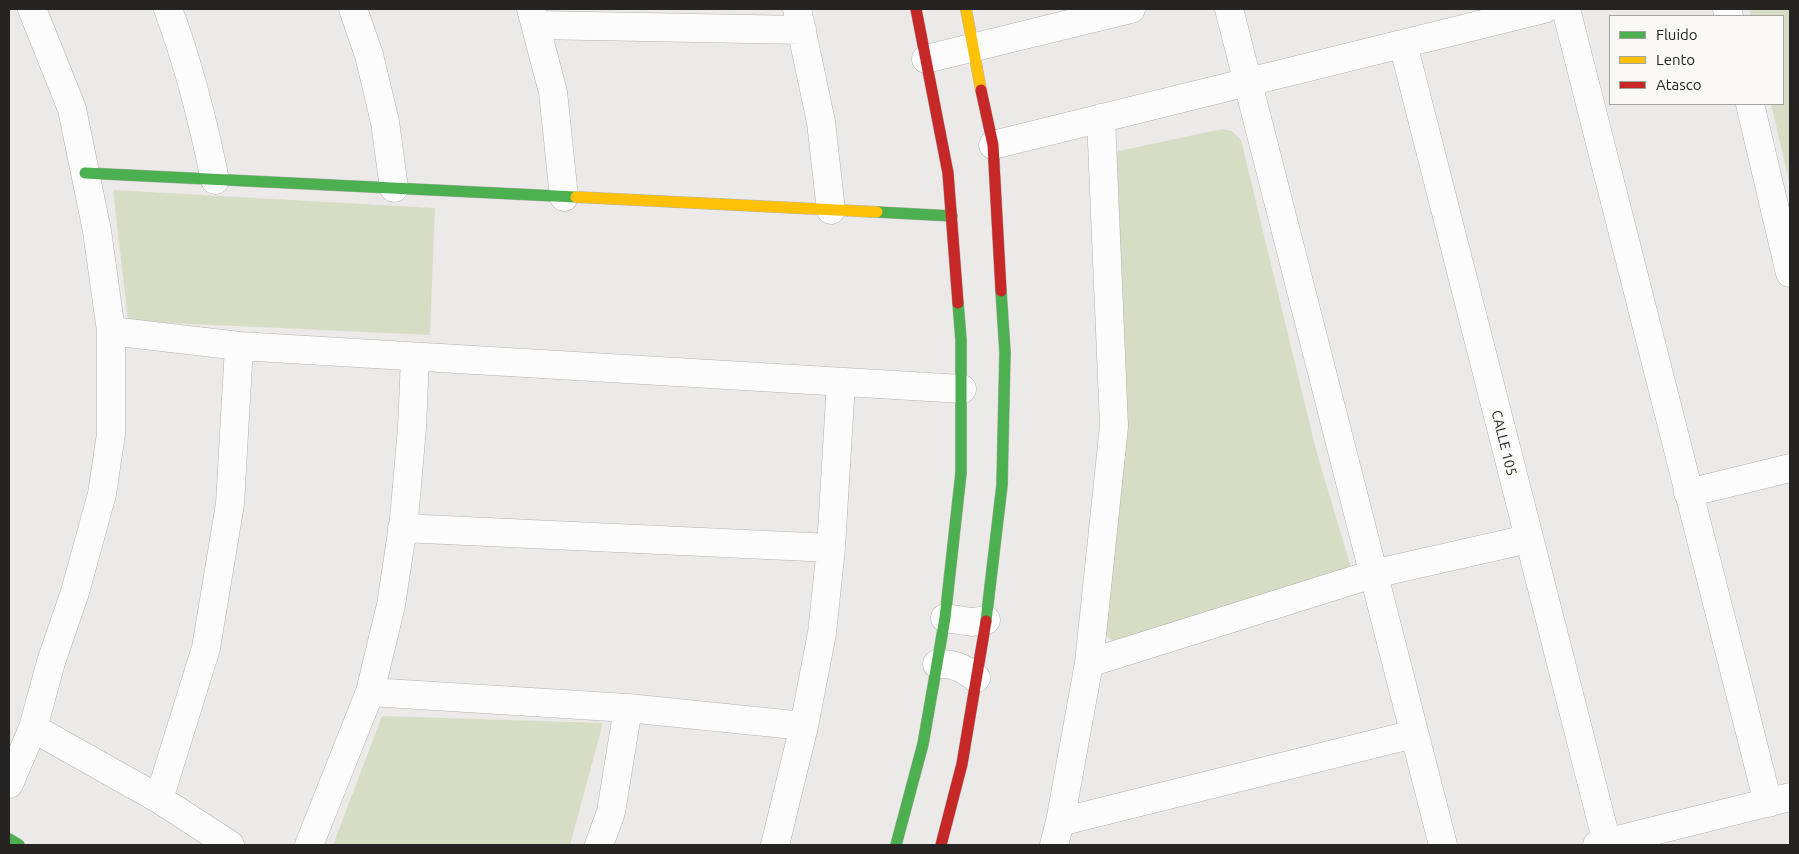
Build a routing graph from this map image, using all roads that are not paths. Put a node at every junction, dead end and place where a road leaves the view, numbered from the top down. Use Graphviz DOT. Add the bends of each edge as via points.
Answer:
graph roads {
  1 [pos="32,9"];
  2 [pos="168,9"];
  3 [pos="353,9"];
  4 [pos="916,9"];
  5 [pos="966,9"];
  6 [pos="1131,9"];
  7 [pos="1229,9"];
  8 [pos="1544,9"];
  9 [pos="1566,9"];
  10 [pos="534,17"];
  11 [pos="800,20"];
  12 [pos="1403,44"];
  13 [pos="972,48"];
  14 [pos="926,59"];
  15 [pos="1248,82"];
  16 [pos="1750,105"];
  17 [pos="1101,118"];
  18 [pos="993,145"];
  19 [pos="85,173"];
  20 [pos="215,180"];
  21 [pos="394,188"];
  22 [pos="564,197"];
  23 [pos="831,210"];
  24 [pos="952,216"];
  25 [pos="1790,274"];
  26 [pos="111,331"];
  27 [pos="239,346"];
  28 [pos="415,356"];
  29 [pos="841,382"];
  30 [pos="962,389"];
  31 [pos="1790,468"];
  32 [pos="1688,493"];
  33 [pos="402,528"];
  34 [pos="1528,539"];
  35 [pos="831,548"];
  36 [pos="1373,574"];
  37 [pos="945,618"];
  38 [pos="986,620"];
  39 [pos="936,664"];
  40 [pos="1089,664"];
  41 [pos="976,678"];
  42 [pos="370,692"];
  43 [pos="628,708"];
  44 [pos="804,726"];
  45 [pos="33,728"];
  46 [pos="1414,734"];
  47 [pos="9,784"];
  48 [pos="159,799"];
  49 [pos="1779,800"];
  50 [pos="1057,833"];
  51 [pos="9,839"];
  52 [pos="1602,844"];
  53 [pos="19,845"];
  54 [pos="230,845"];
  55 [pos="309,845"];
  56 [pos="599,845"];
  57 [pos="775,845"];
  58 [pos="896,845"];
  59 [pos="941,845"];
  60 [pos="1443,845"];
  1 -- 19 [label="street" via="72,109"];
  2 -- 20 [label="street" via="184,50"];
  3 -- 21 [label="street" via="386,122"];
  4 -- 14 [label="street"];
  5 -- 13 [label="street"];
  6 -- 13 [label="street"];
  7 -- 15 [label="street"];
  8 -- 12 [label="street"];
  9 -- 32 [label="street"];
  10 -- 11 [label="street"];
  10 -- 22 [label="street" via="553,92"];
  11 -- 23 [label="street" via="821,122"];
  12 -- 15 [label="street"];
  12 -- 34 [label="street, CALLE 105"];
  13 -- 14 [label="street"];
  13 -- 18 [label="street"];
  14 -- 24 [label="street" via="948,173"];
  15 -- 17 [label="street"];
  15 -- 36 [label="street"];
  16 -- 25 [label="street"];
  17 -- 18 [label="street"];
  17 -- 40 [label="street" via="1114,426"];
  18 -- 38 [label="street" via="1006,352 1002,485"];
  19 -- 20 [label="street"];
  19 -- 26 [label="street"];
  20 -- 21 [label="street"];
  21 -- 22 [label="street"];
  22 -- 23 [label="street"];
  23 -- 24 [label="street"];
  24 -- 30 [label="street" via="962,340"];
  26 -- 27 [label="street"];
  26 -- 45 [label="street" via="111,434 102,494"];
  27 -- 28 [label="street"];
  27 -- 48 [label="street" via="230,504 206,648"];
  28 -- 29 [label="street"];
  28 -- 33 [label="street"];
  29 -- 30 [label="street"];
  29 -- 35 [label="street"];
  30 -- 37 [label="street" via="961,473"];
  31 -- 32 [label="street"];
  32 -- 49 [label="street"];
  33 -- 35 [label="street"];
  33 -- 42 [label="street" via="391,605"];
  34 -- 36 [label="street"];
  34 -- 52 [label="street, CALLE 105"];
  35 -- 44 [label="street" via="822,633"];
  36 -- 40 [label="street"];
  36 -- 46 [label="street"];
  37 -- 38 [label="street" via="972,622"];
  37 -- 39 [label="street"];
  38 -- 41 [label="street"];
  39 -- 41 [label="street" via="956,666"];
  39 -- 58 [label="street" via="923,744"];
  40 -- 50 [label="street"];
  41 -- 59 [label="street" via="962,764"];
  42 -- 43 [label="street"];
  42 -- 55 [label="street"];
  43 -- 44 [label="street"];
  43 -- 56 [label="street" via="611,812"];
  44 -- 57 [label="street"];
  45 -- 47 [label="street"];
  45 -- 48 [label="street"];
  46 -- 50 [label="street"];
  46 -- 60 [label="street"];
  48 -- 54 [label="street"];
  49 -- 52 [label="street"];
  51 -- 53 [label="street"];
}
